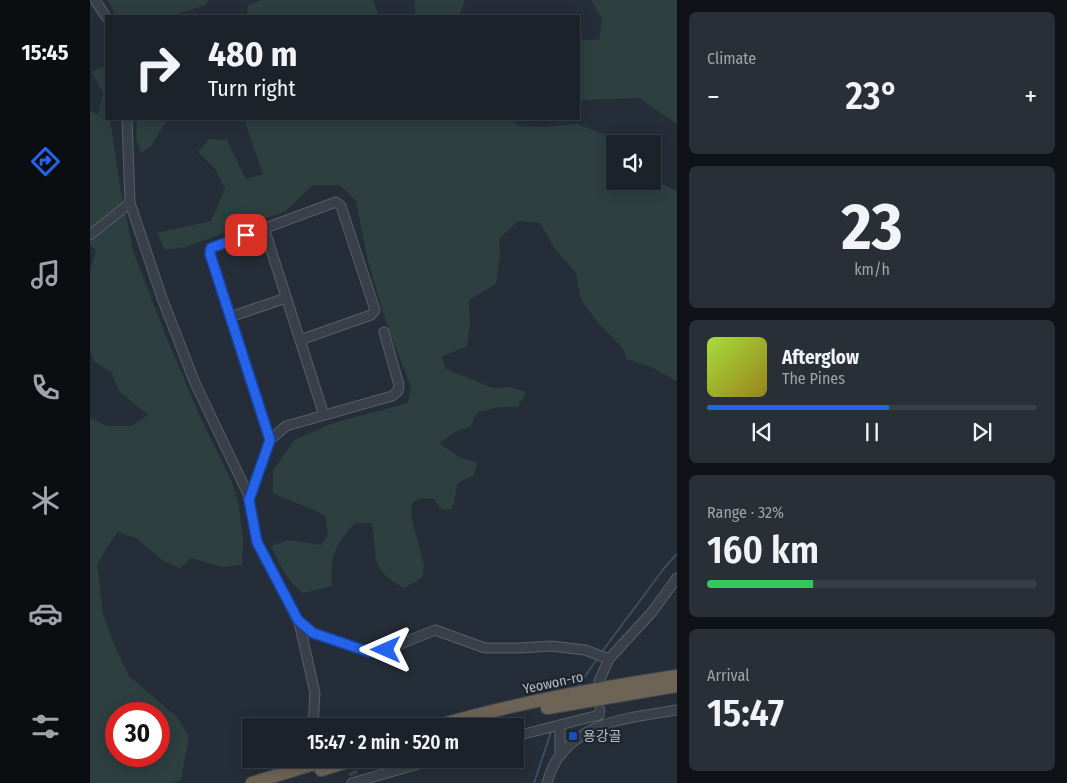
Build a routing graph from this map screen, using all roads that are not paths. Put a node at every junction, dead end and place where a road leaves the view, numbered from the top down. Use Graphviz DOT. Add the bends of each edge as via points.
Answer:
graph roads {
  1 [pos="95,0"];
  2 [pos="105,15"];
  3 [pos="127,120"];
  4 [pos="130,203"];
  5 [pos="264,228"];
  6 [pos="90,235"];
  7 [pos="286,298"];
  8 [pos="230,317"];
  9 [pos="384,332"];
  10 [pos="300,340"];
  11 [pos="324,415"];
  12 [pos="270,440"];
  13 [pos="249,500"];
  14 [pos="677,578"];
  15 [pos="299,622"];
  16 [pos="606,658"];
  17 [pos="677,676"];
  18 [pos="599,681"];
  19 [pos="677,686"];
  20 [pos="600,710"];
  21 [pos="677,710"];
  22 [pos="313,718"];
  23 [pos="471,718"];
  24 [pos="507,718"];
  25 [pos="560,726"];
  26 [pos="524,734"];
  27 [pos="560,756"];
  28 [pos="301,768"];
  29 [pos="328,768"];
  30 [pos="401,768"];
  31 [pos="354,780"];
  32 [pos="252,783"];
  33 [pos="280,783"];
  34 [pos="547,783"];
  1 -- 2 [label="street"];
  3 -- 4 [label="street"];
  4 -- 6 [label="street"];
  4 -- 13 [label="street" via="195,383"];
  5 -- 7 [label="street"];
  5 -- 8 [label="street" via="211,248 210,254"];
  5 -- 10 [label="street" via="336,202 341,206 375,310 371,315"];
  7 -- 8 [label="street"];
  7 -- 10 [label="street"];
  8 -- 12 [label="street"];
  9 -- 11 [label="street" via="398,391 392,396"];
  10 -- 11 [label="street"];
  11 -- 12 [label="street" via="286,426"];
  12 -- 13 [label="street"];
  13 -- 15 [label="street" via="257,542"];
  14 -- 16 [label="street" via="652,612"];
  15 -- 16 [label="street" via="313,633 369,652 386,650 436,630 485,648 551,646 585,650"];
  15 -- 22 [label="street" via="315,693"];
  16 -- 18 [label="street"];
  17 -- 23 [label="highway, Yeowon-ro" via="572,694"];
  19 -- 24 [label="highway, Yeowon-ro" via="582,701"];
  20 -- 25 [label="street" via="599,715"];
  21 -- 27 [label="street" via="593,728 573,741"];
  25 -- 26 [label="street"];
  25 -- 27 [label="street"];
  27 -- 34 [label="street"];
  28 -- 32 [label="highway"];
  29 -- 33 [label="highway"];
  30 -- 31 [label="street"];
}
